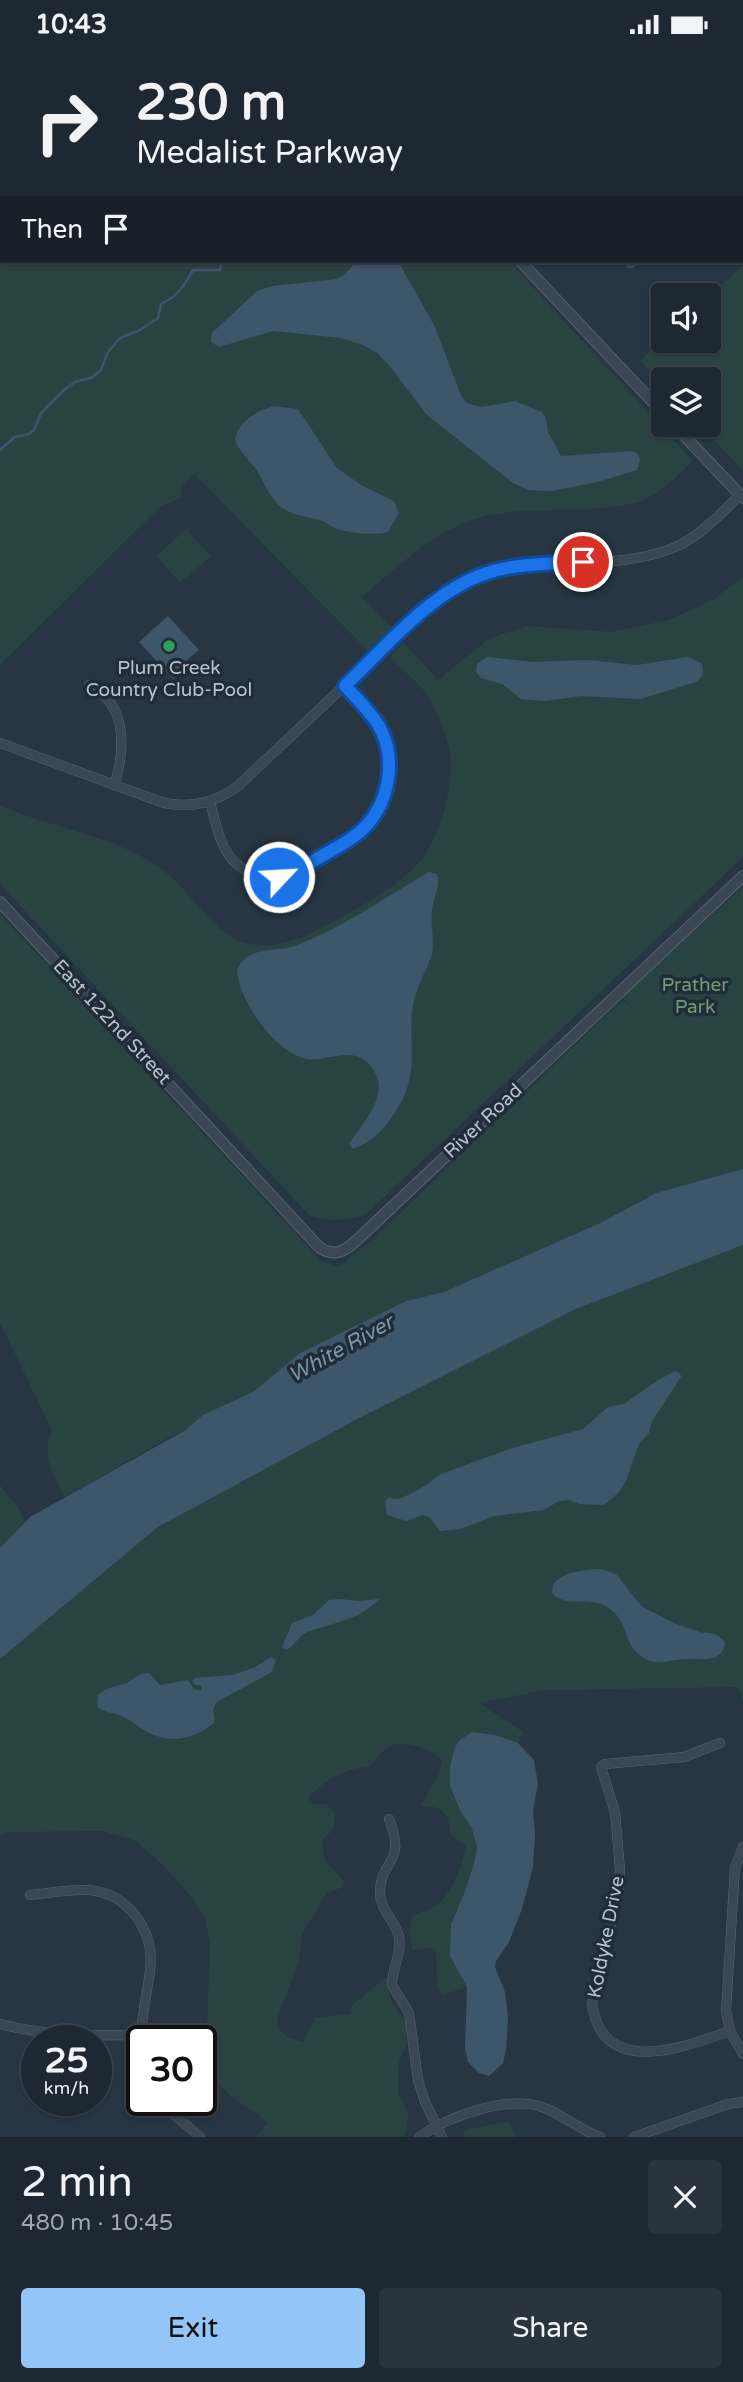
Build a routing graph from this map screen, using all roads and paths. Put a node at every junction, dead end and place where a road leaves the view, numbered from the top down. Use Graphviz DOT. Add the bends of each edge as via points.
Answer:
graph roads {
  1 [pos="522,263"];
  2 [pos="651,400"];
  3 [pos="685,437"];
  4 [pos="742,496"];
  5 [pos="89,685"];
  6 [pos="345,686"];
  7 [pos="0,743"];
  8 [pos="114,785"];
  9 [pos="210,802"];
  10 [pos="743,876"];
  11 [pos="0,902"];
  12 [pos="224,1143"];
  13 [pos="720,1743"];
  14 [pos="389,1819"];
  15 [pos="743,1847"];
  16 [pos="30,1895"];
  17 [pos="0,2024"];
  18 [pos="141,2025"];
  19 [pos="730,2031"];
  20 [pos="126,2035"];
  21 [pos="743,2053"];
  22 [pos="743,2102"];
  23 [pos="176,2116"];
  24 [pos="437,2126"];
  25 [pos="200,2137"];
  26 [pos="419,2137"];
  27 [pos="442,2137"];
  28 [pos="600,2137"];
  29 [pos="634,2137"];
  1 -- 2 [label="street"];
  3 -- 4 [label="street"];
  4 -- 6 [label="street" via="698,533 660,553 507,568 470,579 435,601"];
  5 -- 8 [label="street" via="110,702 117,720 121,756"];
  6 -- 9 [label="street" via="238,786"];
  6 -- 9 [label="street" via="380,728 389,759 383,798 360,832 290,874 267,878 244,870 228,855"];
  7 -- 8 [label="street"];
  8 -- 9 [label="street" via="164,803"];
  10 -- 12 [label="street, River Road" via="342,1252 321,1248"];
  11 -- 12 [label="street, East 122nd Street"];
  13 -- 19 [label="street, Koldyke Drive" via="695,1755 601,1767 615,1812 620,1870 592,1996 596,2020 610,2039 636,2053 662,2052"];
  14 -- 24 [label="street" via="396,1851 380,1890 399,1939 393,1985 409,2013 418,2080"];
  15 -- 19 [label="street" via="735,1867 726,2005"];
  16 -- 18 [label="street" via="92,1890 113,1897 136,1915 149,1940 151,1959"];
  17 -- 20 [label="street" via="70,2036"];
  19 -- 21 [label="street"];
  22 -- 29 [label="street"];
  23 -- 25 [label="street"];
  24 -- 26 [label="street"];
  24 -- 27 [label="street"];
  24 -- 28 [label="street" via="478,2110 535,2105"];
}
